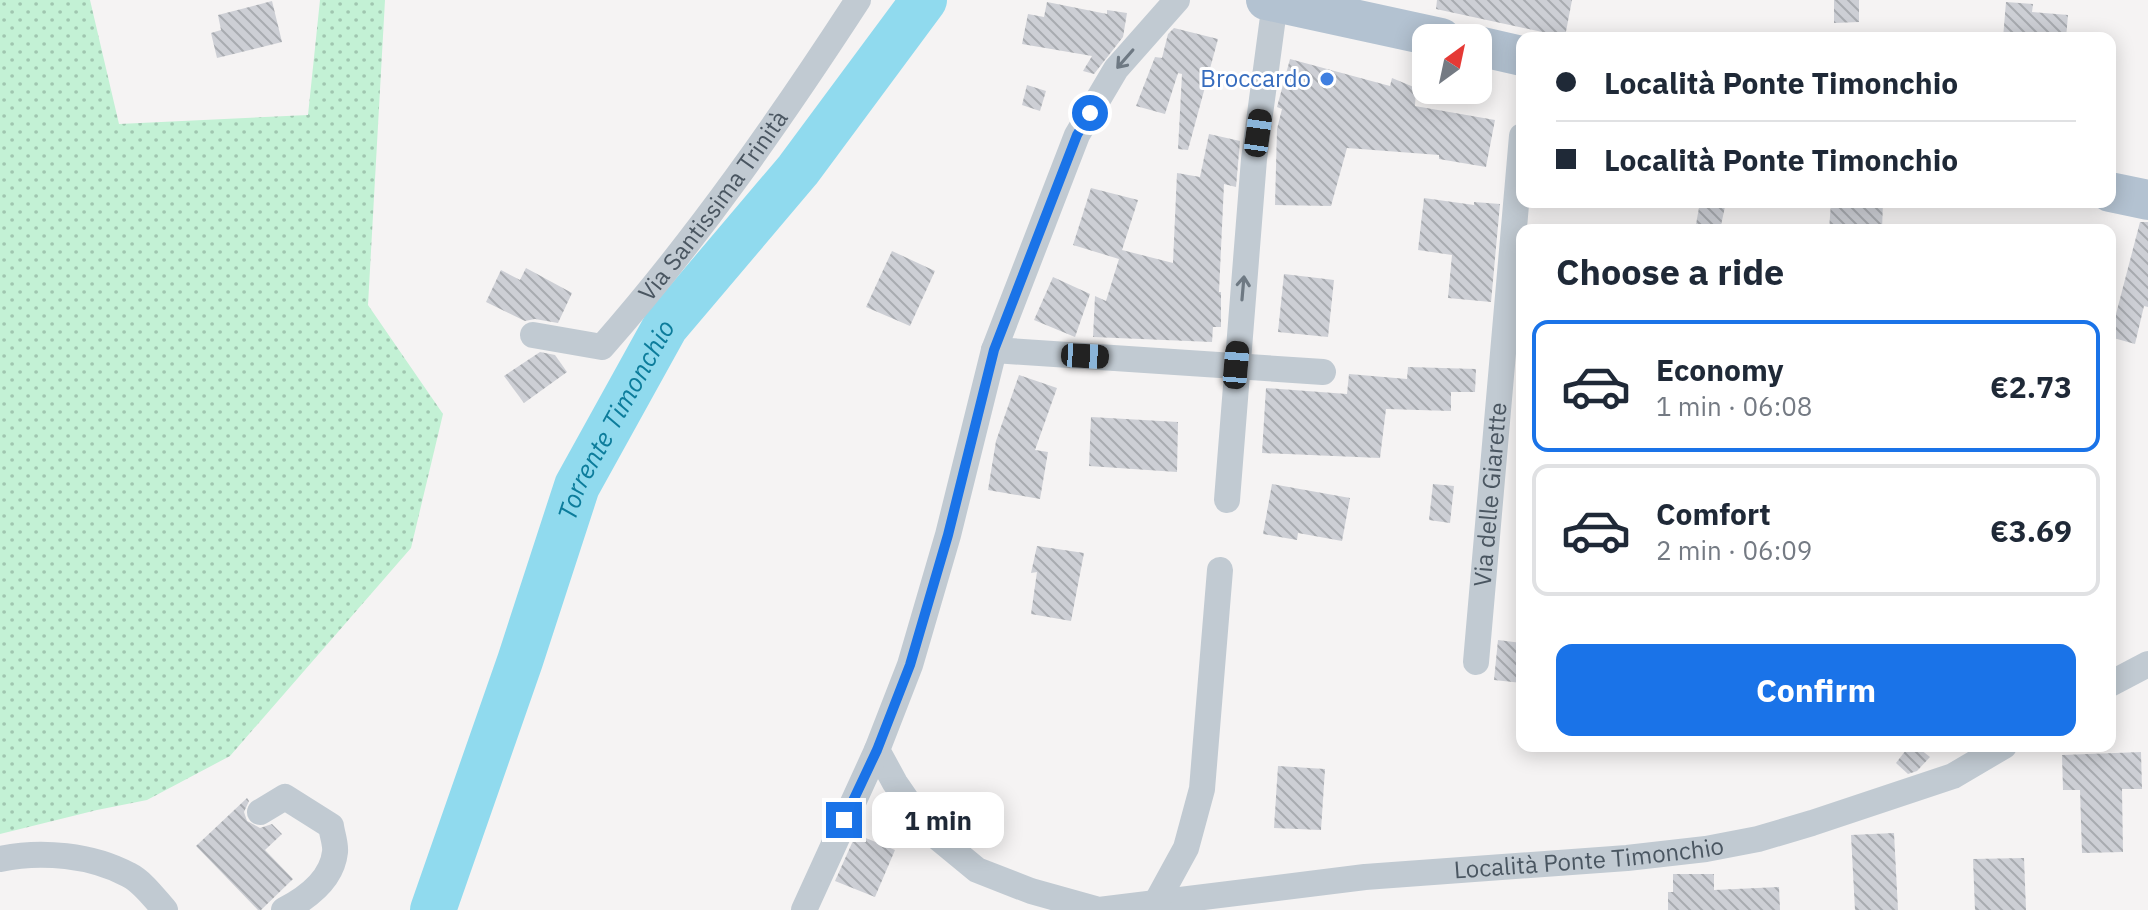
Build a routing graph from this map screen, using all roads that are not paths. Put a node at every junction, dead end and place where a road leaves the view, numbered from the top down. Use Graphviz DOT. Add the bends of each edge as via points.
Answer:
graph roads {
  1 [pos="858,0"];
  2 [pos="1177,0"];
  3 [pos="1270,1"];
  4 [pos="1412,32"];
  5 [pos="1492,49"];
  6 [pos="1516,55"];
  7 [pos="2116,193"];
  8 [pos="2148,200"];
  9 [pos="1516,205"];
  10 [pos="533,335"];
  11 [pos="994,350"];
  12 [pos="1236,365"];
  13 [pos="1323,372"];
  14 [pos="1227,500"];
  15 [pos="1220,570"];
  16 [pos="1476,662"];
  17 [pos="2148,664"];
  18 [pos="2116,681"];
  19 [pos="877,750"];
  20 [pos="1994,752"];
  21 [pos="260,812"];
  22 [pos="0,859"];
  23 [pos="1157,901"];
  24 [pos="165,910"];
  25 [pos="284,910"];
  26 [pos="804,910"];
  27 [pos="1099,910"];
  1 -- 10 [label="street, Via Santissima Trinità" via="789,105 639,306 602,347"];
  2 -- 11 [label="street, one-way" via="1116,69 1077,135"];
  3 -- 4 [label="main road"];
  12 -- 3 [label="street, one-way"];
  5 -- 6 [label="main road"];
  7 -- 8 [label="main road"];
  9 -- 16 [label="street, Via delle Giarette"];
  11 -- 12 [label="street"];
  11 -- 19 [label="street" via="910,665"];
  12 -- 13 [label="street"];
  12 -- 14 [label="street"];
  15 -- 23 [label="street" via="1202,789 1186,848"];
  17 -- 18 [label="street"];
  19 -- 26 [label="street"];
  19 -- 27 [label="street, Località Ponte Timonchio" via="926,828 977,870"];
  20 -- 23 [label="street, Località Ponte Timonchio" via="1953,776 1798,827 1706,849 1365,877"];
  21 -- 25 [label="street" via="285,797 331,826 335,851 327,878"];
  22 -- 24 [label="street" via="61,855 100,865 131,876"];
  23 -- 27 [label="street, Località Ponte Timonchio"];
}
